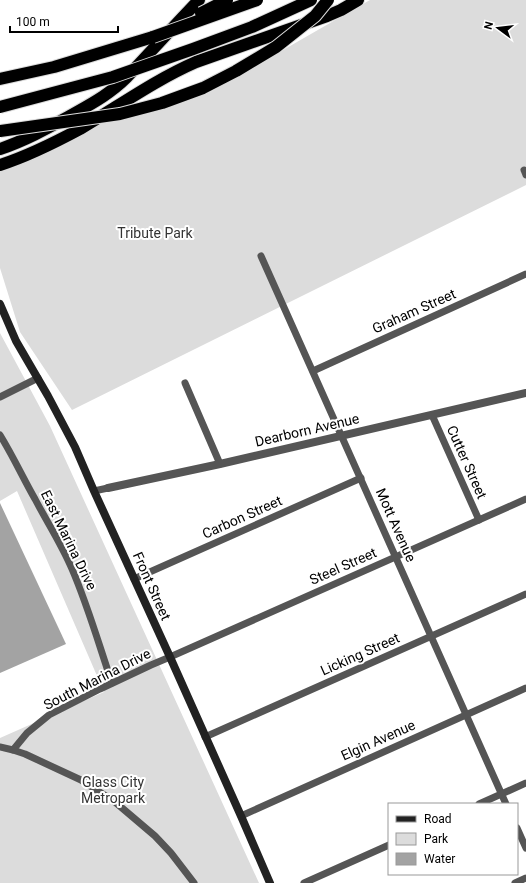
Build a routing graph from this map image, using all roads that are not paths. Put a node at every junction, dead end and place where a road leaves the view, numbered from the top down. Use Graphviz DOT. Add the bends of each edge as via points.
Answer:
graph roads {
  1 [pos="199,0"];
  2 [pos="227,0"];
  3 [pos="257,0"];
  4 [pos="311,0"];
  5 [pos="328,0"];
  6 [pos="358,0"];
  7 [pos="153,37"];
  8 [pos="0,79"];
  9 [pos="0,107"];
  10 [pos="0,131"];
  11 [pos="0,149"];
  12 [pos="0,165"];
  13 [pos="261,256"];
  14 [pos="526,274"];
  15 [pos="0,304"];
  16 [pos="313,371"];
  17 [pos="38,378"];
  18 [pos="185,383"];
  19 [pos="526,393"];
  20 [pos="0,397"];
  21 [pos="432,415"];
  22 [pos="0,435"];
  23 [pos="342,435"];
  24 [pos="220,464"];
  25 [pos="361,478"];
  26 [pos="108,488"];
  27 [pos="94,491"];
  28 [pos="526,499"];
  29 [pos="479,520"];
  30 [pos="396,556"];
  31 [pos="134,579"];
  32 [pos="526,594"];
  33 [pos="431,636"];
  34 [pos="170,657"];
  35 [pos="112,683"];
  36 [pos="526,688"];
  37 [pos="467,715"];
  38 [pos="205,737"];
  39 [pos="0,747"];
  40 [pos="13,750"];
  41 [pos="526,783"];
  42 [pos="502,794"];
  43 [pos="481,803"];
  44 [pos="506,803"];
  45 [pos="241,816"];
  46 [pos="518,830"];
  47 [pos="388,845"];
  48 [pos="526,848"];
  49 [pos="526,878"];
  50 [pos="194,883"];
  51 [pos="270,883"];
  52 [pos="304,883"];
  53 [pos="515,883"];
  1 -- 11 [label="highway" via="108,94 53,125"];
  2 -- 7 [label="highway, bridge"];
  3 -- 7 [label="highway, bridge"];
  4 -- 9 [label="highway, bridge" via="252,27 120,75"];
  5 -- 10 [label="highway, bridge" via="315,16 276,47 203,88 162,103 120,114"];
  6 -- 12 [label="highway" via="327,16 181,68 80,129 23,157"];
  7 -- 8 [label="highway" via="54,67"];
  13 -- 16 [label="street, Mott Avenue"];
  14 -- 16 [label="street, Graham Street"];
  15 -- 17 [label="main road, Front Street" via="16,341"];
  16 -- 23 [label="street, Mott Avenue"];
  17 -- 20 [label="street"];
  17 -- 27 [label="main road, Front Street" via="75,447"];
  18 -- 24 [label="street"];
  19 -- 21 [label="street, Dearborn Avenue"];
  21 -- 23 [label="street, Dearborn Avenue"];
  21 -- 29 [label="street, Cutter Street"];
  22 -- 35 [label="street, East Marina Drive" via="71,567"];
  23 -- 24 [label="street, Dearborn Avenue"];
  23 -- 25 [label="street, Mott Avenue"];
  24 -- 26 [label="street, Dearborn Avenue"];
  25 -- 30 [label="street, Mott Avenue"];
  25 -- 31 [label="street, Carbon Street"];
  26 -- 27 [label="street, Dearborn Avenue"];
  27 -- 31 [label="main road, Front Street"];
  28 -- 29 [label="street, Steel Street"];
  29 -- 30 [label="street, Steel Street"];
  30 -- 33 [label="street, Mott Avenue"];
  30 -- 34 [label="street, Steel Street"];
  31 -- 34 [label="main road, Front Street"];
  32 -- 33 [label="street, Licking Street"];
  33 -- 37 [label="street, Mott Avenue"];
  33 -- 38 [label="street, Licking Street"];
  34 -- 35 [label="street, South Marina Drive"];
  34 -- 38 [label="main road, Front Street"];
  35 -- 40 [label="street, South Marina Drive" via="49,715 27,733"];
  36 -- 37 [label="street, Elgin Avenue"];
  37 -- 42 [label="street, Mott Avenue"];
  37 -- 45 [label="street, Elgin Avenue"];
  38 -- 45 [label="main road, Front Street"];
  39 -- 40 [label="street"];
  40 -- 50 [label="street" via="81,780 115,802 155,836"];
  41 -- 42 [label="street"];
  42 -- 43 [label="street"];
  42 -- 44 [label="street, Mott Avenue"];
  45 -- 51 [label="main road, Front Street"];
  46 -- 48 [label="street"];
  47 -- 52 [label="street"];
  49 -- 53 [label="street"];
}
